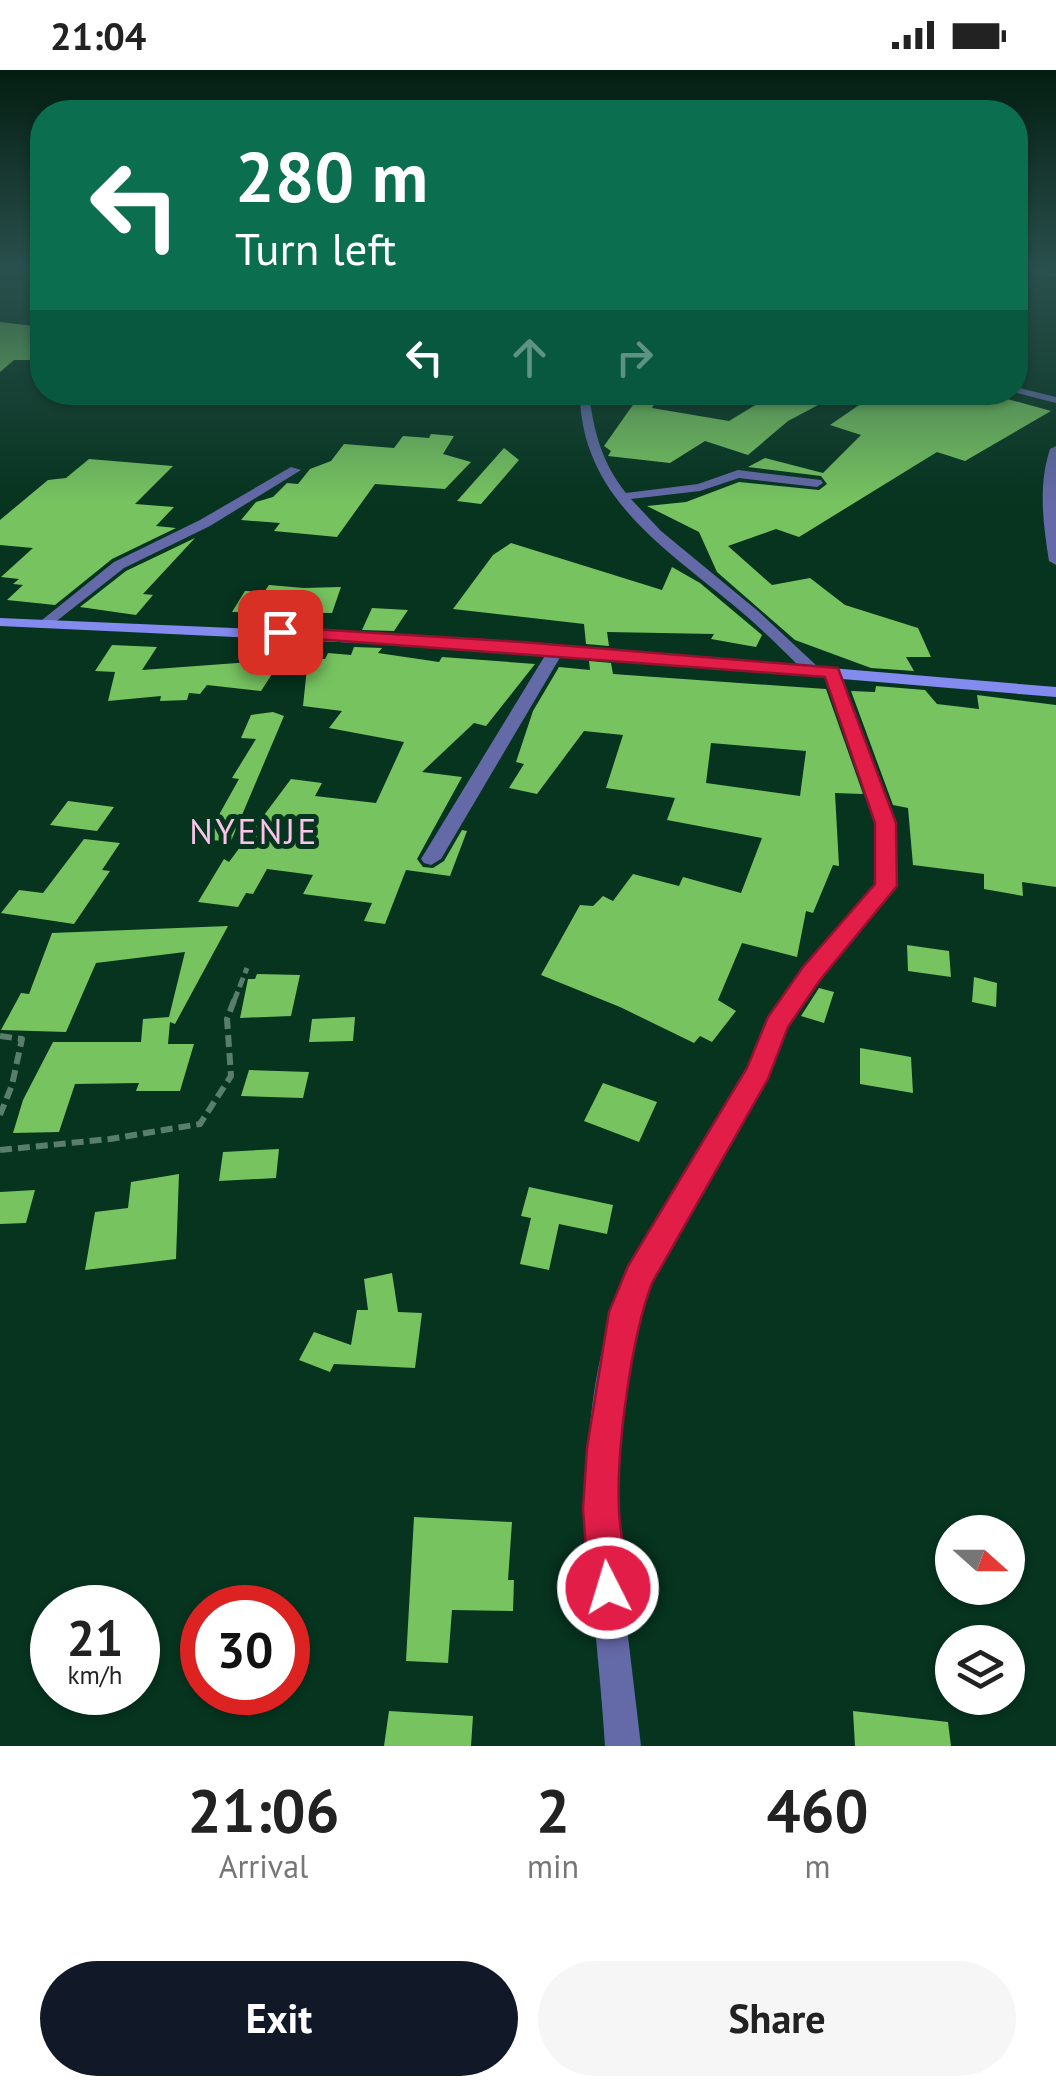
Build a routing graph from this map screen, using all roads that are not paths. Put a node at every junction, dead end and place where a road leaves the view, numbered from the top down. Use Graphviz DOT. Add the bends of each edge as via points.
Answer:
graph roads {
  1 [pos="1028,393"];
  2 [pos="1056,400"];
  3 [pos="584,405"];
  4 [pos="1056,449"];
  5 [pos="296,470"];
  6 [pos="816,483"];
  7 [pos="620,497"];
  8 [pos="1056,561"];
  9 [pos="0,622"];
  10 [pos="44,624"];
  11 [pos="557,650"];
  12 [pos="822,671"];
  13 [pos="1056,692"];
  14 [pos="431,860"];
  15 [pos="624,1746"];
  1 -- 2 [label="street"];
  3 -- 7 [label="street"];
  4 -- 8 [label="street" via="1050,468"];
  5 -- 10 [label="street" via="119,565"];
  6 -- 7 [label="street" via="738,474 690,489"];
  7 -- 12 [label="street" via="640,521"];
  9 -- 10 [label="street"];
  10 -- 11 [label="street"];
  11 -- 12 [label="street"];
  11 -- 14 [label="street"];
  12 -- 13 [label="street"];
  12 -- 15 [label="street" via="886,823 886,886 776,1024 758,1071 639,1276 625,1312 601,1509"];
}
